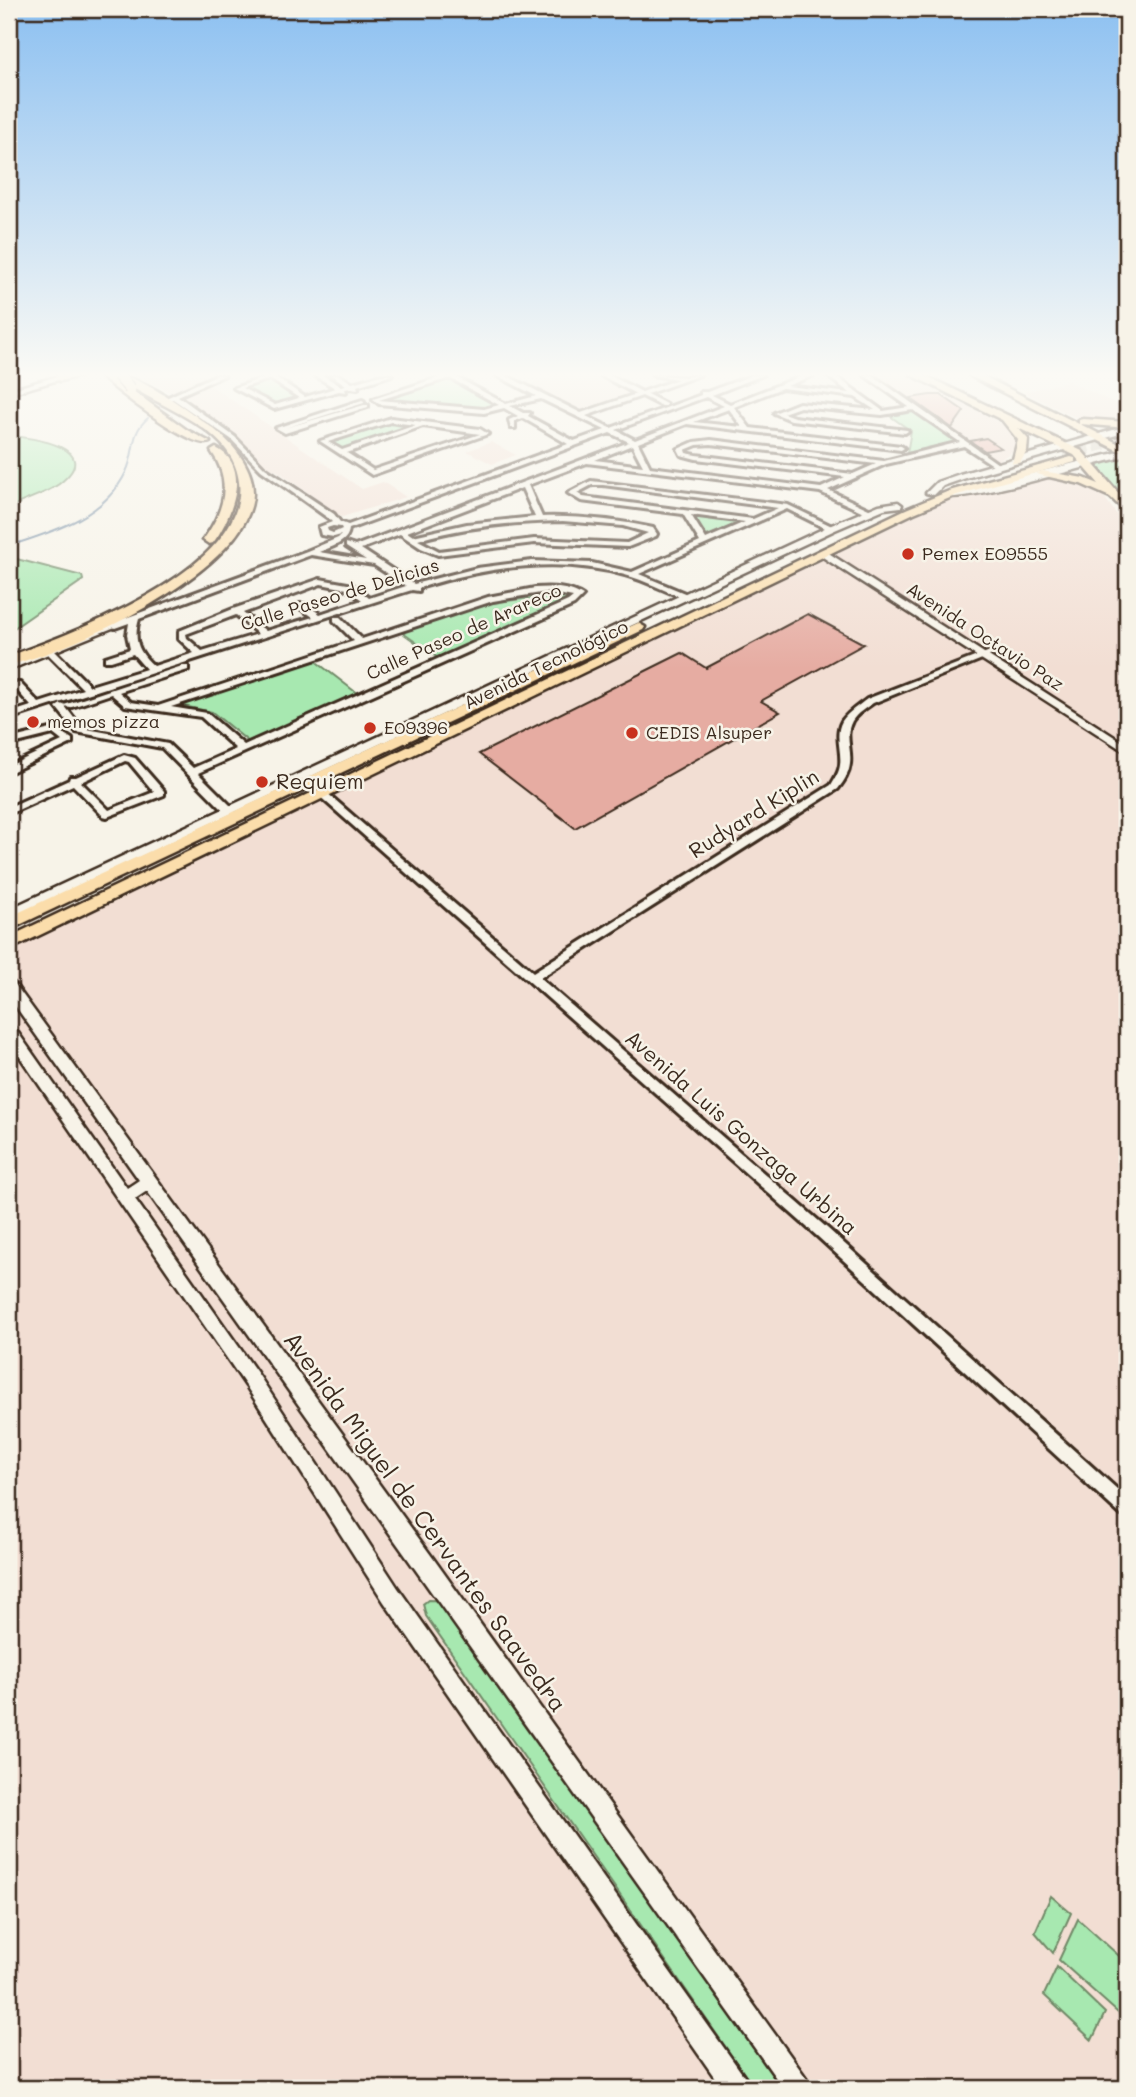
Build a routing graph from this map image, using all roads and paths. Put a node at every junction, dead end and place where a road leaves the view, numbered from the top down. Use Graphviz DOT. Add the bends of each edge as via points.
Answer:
graph roads {
  1 [pos="227,473"];
  2 [pos="242,473"];
  3 [pos="269,473"];
  4 [pos="489,473"];
  5 [pos="554,473"];
  6 [pos="679,473"];
  7 [pos="773,473"];
  8 [pos="826,473"];
  9 [pos="860,473"];
  10 [pos="976,473"];
  11 [pos="1007,473"];
  12 [pos="1019,473"];
  13 [pos="1089,473"];
  14 [pos="1042,474"];
  15 [pos="853,476"];
  16 [pos="524,484"];
  17 [pos="768,484"];
  18 [pos="624,486"];
  19 [pos="822,490"];
  20 [pos="931,493"];
  21 [pos="947,496"];
  22 [pos="591,500"];
  23 [pos="760,503"];
  24 [pos="898,505"];
  25 [pos="1123,505"];
  26 [pos="788,507"];
  27 [pos="685,512"];
  28 [pos="868,512"];
  29 [pos="540,520"];
  30 [pos="754,521"];
  31 [pos="634,527"];
  32 [pos="832,528"];
  33 [pos="341,531"];
  34 [pos="401,531"];
  35 [pos="412,539"];
  36 [pos="597,543"];
  37 [pos="705,543"];
  38 [pos="358,547"];
  39 [pos="828,552"];
  40 [pos="310,553"];
  41 [pos="375,563"];
  42 [pos="631,575"];
  43 [pos="421,588"];
  44 [pos="680,598"];
  45 [pos="368,601"];
  46 [pos="303,606"];
  47 [pos="236,611"];
  48 [pos="319,617"];
  49 [pos="135,618"];
  50 [pos="337,619"];
  51 [pos="115,625"];
  52 [pos="264,634"];
  53 [pos="72,638"];
  54 [pos="359,641"];
  55 [pos="9,651"];
  56 [pos="132,651"];
  57 [pos="51,652"];
  58 [pos="201,655"];
  59 [pos="988,655"];
  60 [pos="108,659"];
  61 [pos="9,662"];
  62 [pos="9,667"];
  63 [pos="152,669"];
  64 [pos="17,685"];
  65 [pos="89,690"];
  66 [pos="113,691"];
  67 [pos="37,706"];
  68 [pos="61,707"];
  69 [pos="160,708"];
  70 [pos="9,716"];
  71 [pos="9,724"];
  72 [pos="420,730"];
  73 [pos="434,741"];
  74 [pos="1127,741"];
  75 [pos="9,743"];
  76 [pos="243,749"];
  77 [pos="1127,750"];
  78 [pos="9,771"];
  79 [pos="192,772"];
  80 [pos="73,779"];
  81 [pos="322,794"];
  82 [pos="9,811"];
  83 [pos="230,811"];
  84 [pos="9,914"];
  85 [pos="9,924"];
  86 [pos="9,944"];
  87 [pos="532,978"];
  88 [pos="9,987"];
  89 [pos="9,1031"];
  90 [pos="149,1182"];
  91 [pos="125,1197"];
  92 [pos="1127,1509"];
  93 [pos="737,2088"];
  94 [pos="798,2088"];
  1 -- 55 [label="main road" via="231,486 227,513 203,548 171,575 126,603"];
  2 -- 53 [label="main road" via="244,507 228,536 198,569 150,601"];
  3 -- 33 [label="street" via="331,516"];
  4 -- 33 [label="street"];
  5 -- 16 [label="street"];
  6 -- 17 [label="street"];
  7 -- 17 [label="street"];
  8 -- 15 [label="street"];
  9 -- 15 [label="street"];
  10 -- 20 [label="main road" via="940,484"];
  11 -- 20 [label="main road, Avenida Tecnológico"];
  12 -- 21 [label="main road, Avenida Tecnológico"];
  13 -- 25 [label="main road"];
  14 -- 21 [label="main road"];
  14 -- 25 [label="main road" via="1084,481"];
  15 -- 19 [label="street"];
  16 -- 29 [label="street"];
  16 -- 34 [label="street"];
  17 -- 19 [label="street"];
  17 -- 23 [label="street"];
  18 -- 22 [label="street"];
  18 -- 22 [label="street" via="594,483 572,493"];
  18 -- 23 [label="street"];
  19 -- 28 [label="street"];
  20 -- 24 [label="main road, Avenida Tecnológico"];
  21 -- 39 [label="main road, Avenida Tecnológico"];
  22 -- 27 [label="street"];
  23 -- 26 [label="street"];
  24 -- 28 [label="street"];
  24 -- 72 [label="main road, Avenida Tecnológico"];
  26 -- 30 [label="street"];
  26 -- 32 [label="street"];
  27 -- 30 [label="street"];
  27 -- 37 [label="street"];
  28 -- 32 [label="street"];
  29 -- 31 [label="street"];
  29 -- 35 [label="street" via="480,524"];
  30 -- 37 [label="street"];
  31 -- 36 [label="street"];
  31 -- 36 [label="street" via="650,530 653,536 628,545"];
  32 -- 44 [label="street"];
  33 -- 38 [label="street"];
  33 -- 40 [label="street"];
  34 -- 35 [label="street"];
  34 -- 38 [label="street"];
  35 -- 36 [label="street" via="438,553 514,542"];
  37 -- 42 [label="street"];
  38 -- 41 [label="street"];
  38 -- 43 [label="street"];
  39 -- 59 [label="street, Avenida Octavio Paz"];
  39 -- 73 [label="main road, Avenida Tecnológico"];
  40 -- 41 [label="street"];
  40 -- 49 [label="street"];
  41 -- 43 [label="street"];
  42 -- 43 [label="street, Calle Paseo de Delicias" via="529,568"];
  42 -- 44 [label="street, Calle Paseo de Delicias"];
  43 -- 45 [label="street, Calle Paseo de Delicias"];
  43 -- 50 [label="street, Calle Paseo de Delicias"];
  44 -- 83 [label="street"];
  45 -- 47 [label="street" via="350,586 320,581"];
  45 -- 48 [label="street, Calle Paseo de Delicias"];
  46 -- 48 [label="street"];
  47 -- 52 [label="street"];
  47 -- 58 [label="street" via="182,633"];
  48 -- 52 [label="street, Calle Paseo de Delicias"];
  49 -- 51 [label="street"];
  49 -- 56 [label="street" via="129,637"];
  50 -- 54 [label="street"];
  50 -- 66 [label="street, Calle Paseo de Delicias"];
  51 -- 53 [label="main road"];
  51 -- 57 [label="street"];
  52 -- 58 [label="street, Calle Paseo de Delicias"];
  53 -- 61 [label="main road"];
  54 -- 69 [label="street, Calle Paseo de Arareco"];
  54 -- 76 [label="street, Calle Paseo de Arareco" via="515,594 558,591 579,596"];
  56 -- 60 [label="street"];
  56 -- 63 [label="street"];
  57 -- 62 [label="street"];
  57 -- 65 [label="street"];
  58 -- 63 [label="street, Calle Paseo de Delicias"];
  59 -- 74 [label="street, Avenida Octavio Paz"];
  59 -- 77 [label="street, Avenida Octavio Paz"];
  59 -- 87 [label="street, Rudyard Kiplin" via="851,712 842,737 847,767 835,787"];
  63 -- 65 [label="street, Calle Paseo de Delicias"];
  64 -- 67 [label="street"];
  65 -- 67 [label="street, Calle Paseo de Delicias"];
  66 -- 68 [label="street, Calle Paseo de Delicias"];
  66 -- 69 [label="street" via="128,704"];
  67 -- 70 [label="street, Calle Paseo de Delicias"];
  68 -- 71 [label="street, Calle Paseo de Delicias"];
  68 -- 79 [label="street" via="79,730 164,746"];
  69 -- 76 [label="street" via="204,715"];
  72 -- 73 [label="main road"];
  72 -- 85 [label="main road, Avenida Tecnológico"];
  73 -- 81 [label="main road, Avenida Tecnológico"];
  75 -- 78 [label="street" via="55,731 69,741"];
  76 -- 79 [label="street, Calle Paseo de Arareco"];
  79 -- 83 [label="street"];
  80 -- 80 [label="street" via="128,758 160,793 107,814"];
  80 -- 82 [label="street"];
  81 -- 86 [label="main road, Avenida Tecnológico"];
  81 -- 87 [label="street, Avenida Luis Gonzaga Urbina"];
  83 -- 84 [label="street"];
  87 -- 92 [label="street, Avenida Luis Gonzaga Urbina" via="822,1232"];
  88 -- 90 [label="street, Avenida Miguel de Cervantes Saavedra"];
  89 -- 91 [label="street"];
  90 -- 91 [label="street"];
  90 -- 94 [label="street, Avenida Miguel de Cervantes Saavedra"];
  91 -- 93 [label="street" via="252,1380 391,1595"];
}
